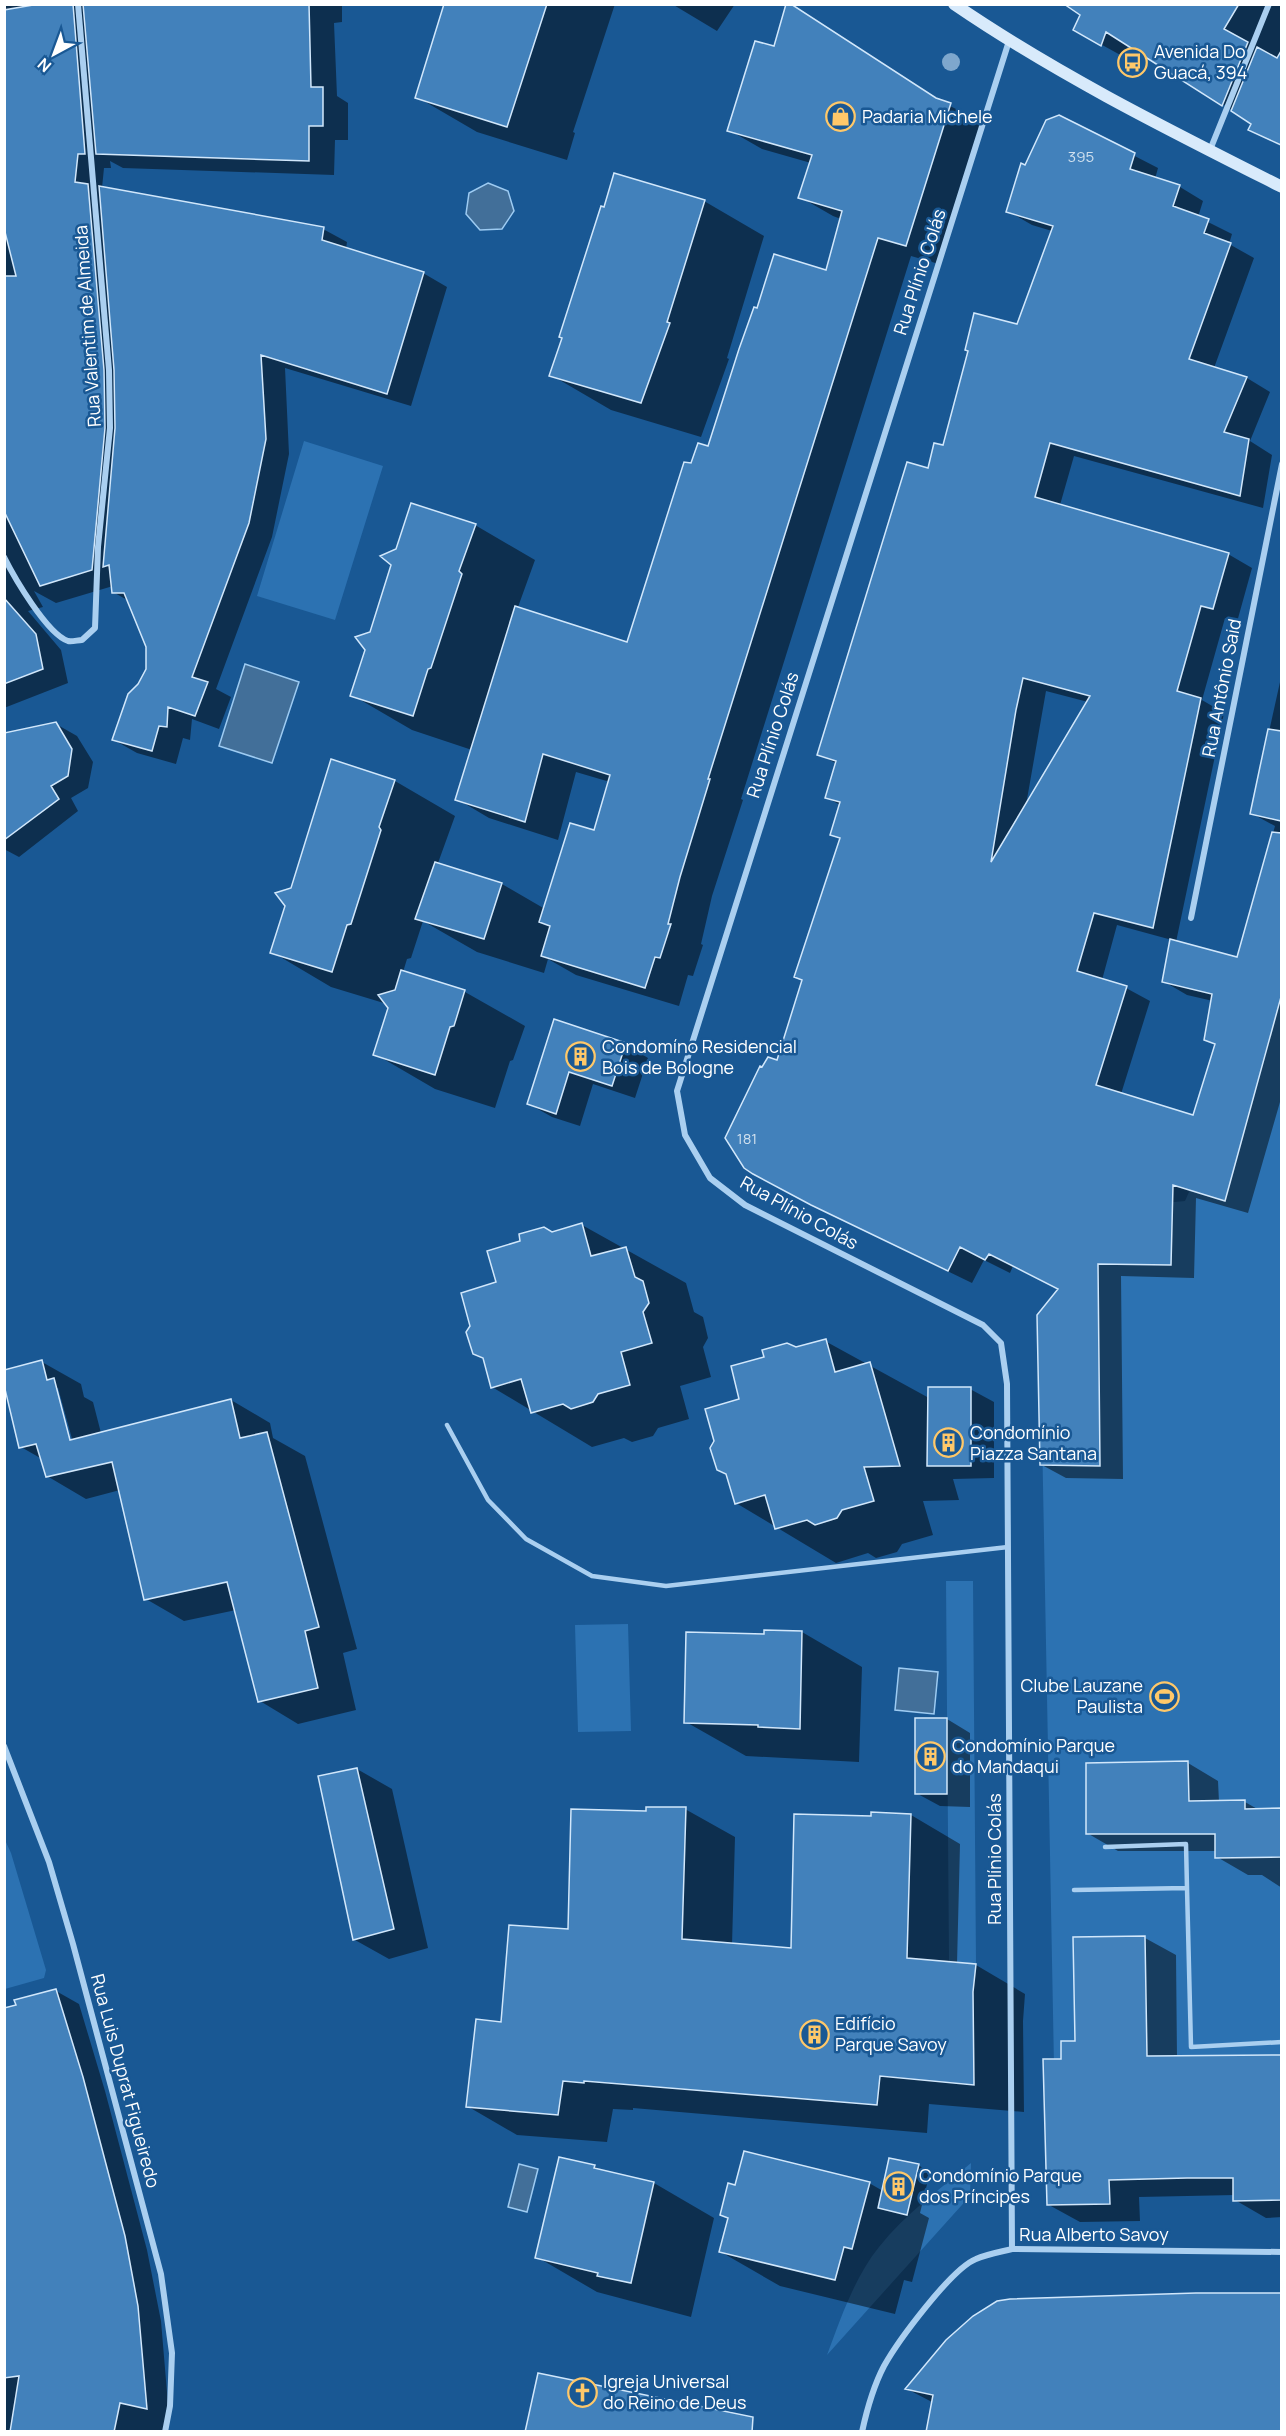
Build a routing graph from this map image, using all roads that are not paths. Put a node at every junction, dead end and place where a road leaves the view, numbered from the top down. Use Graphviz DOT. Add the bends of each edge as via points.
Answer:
graph roads {
  1 [pos="78,4"];
  2 [pos="1269,4"];
  3 [pos="955,5"];
  4 [pos="1009,42"];
  5 [pos="1210,151"];
  6 [pos="1281,187"];
  7 [pos="1281,464"];
  8 [pos="4,557"];
  9 [pos="1191,918"];
  10 [pos="447,1425"];
  11 [pos="1008,1547"];
  12 [pos="4,1746"];
  13 [pos="1105,1847"];
  14 [pos="1187,1888"];
  15 [pos="1074,1890"];
  16 [pos="1281,2042"];
  17 [pos="1012,2249"];
  18 [pos="1281,2252"];
  19 [pos="165,2432"];
  20 [pos="862,2432"];
  1 -- 8 [label="street, Rua Valentim de Almeida" via="109,370 110,428 98,547 96,628 82,640 68,641 50,627"];
  2 -- 5 [label="street"];
  3 -- 4 [label="street"];
  4 -- 5 [label="street"];
  4 -- 11 [label="street, Rua Plínio Colás" via="677,1091 685,1135 710,1178 745,1205 983,1325 1000,1343 1007,1384"];
  5 -- 6 [label="street"];
  7 -- 9 [label="street, Rua Antônio Said"];
  10 -- 11 [label="lane" via="488,1500 526,1539 592,1576 666,1586"];
  11 -- 17 [label="street, Rua Plínio Colás"];
  12 -- 19 [label="street, Rua Luis Duprat Figueiredo" via="52,1872 161,2274 172,2353"];
  13 -- 14 [label="lane" via="1186,1844"];
  14 -- 15 [label="lane"];
  14 -- 16 [label="lane" via="1191,2047"];
  17 -- 18 [label="street, Rua Alberto Savoy"];
  17 -- 20 [label="street, Rua Alberto Savoy" via="974,2259 945,2284 884,2366 868,2404"];
}
